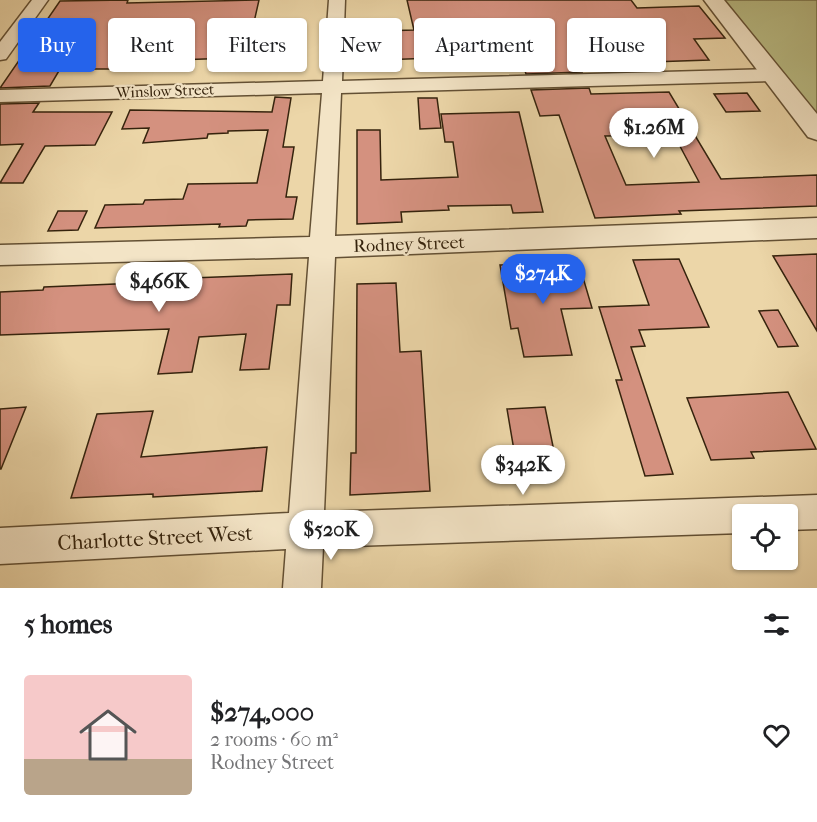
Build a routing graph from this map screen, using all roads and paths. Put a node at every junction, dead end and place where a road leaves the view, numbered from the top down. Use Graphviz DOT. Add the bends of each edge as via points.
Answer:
graph roads {
  1 [pos="40,0"];
  2 [pos="337,0"];
  3 [pos="714,0"];
  4 [pos="0,55"];
  5 [pos="772,75"];
  6 [pos="330,86"];
  7 [pos="0,96"];
  8 [pos="817,131"];
  9 [pos="817,228"];
  10 [pos="321,247"];
  11 [pos="0,255"];
  12 [pos="817,512"];
  13 [pos="798,513"];
  14 [pos="732,515"];
  15 [pos="306,530"];
  16 [pos="0,546"];
  17 [pos="302,588"];
  1 -- 4 [label="street"];
  2 -- 6 [label="street"];
  3 -- 5 [label="street"];
  5 -- 6 [label="street, Winslow Street"];
  5 -- 8 [label="street"];
  6 -- 7 [label="street, Winslow Street"];
  6 -- 10 [label="street"];
  9 -- 10 [label="street, Rodney Street"];
  10 -- 11 [label="street, Rodney Street"];
  10 -- 15 [label="street"];
  12 -- 13 [label="street"];
  14 -- 15 [label="street, Charlotte Street West"];
  15 -- 16 [label="street, Charlotte Street West"];
  15 -- 17 [label="street"];
}
